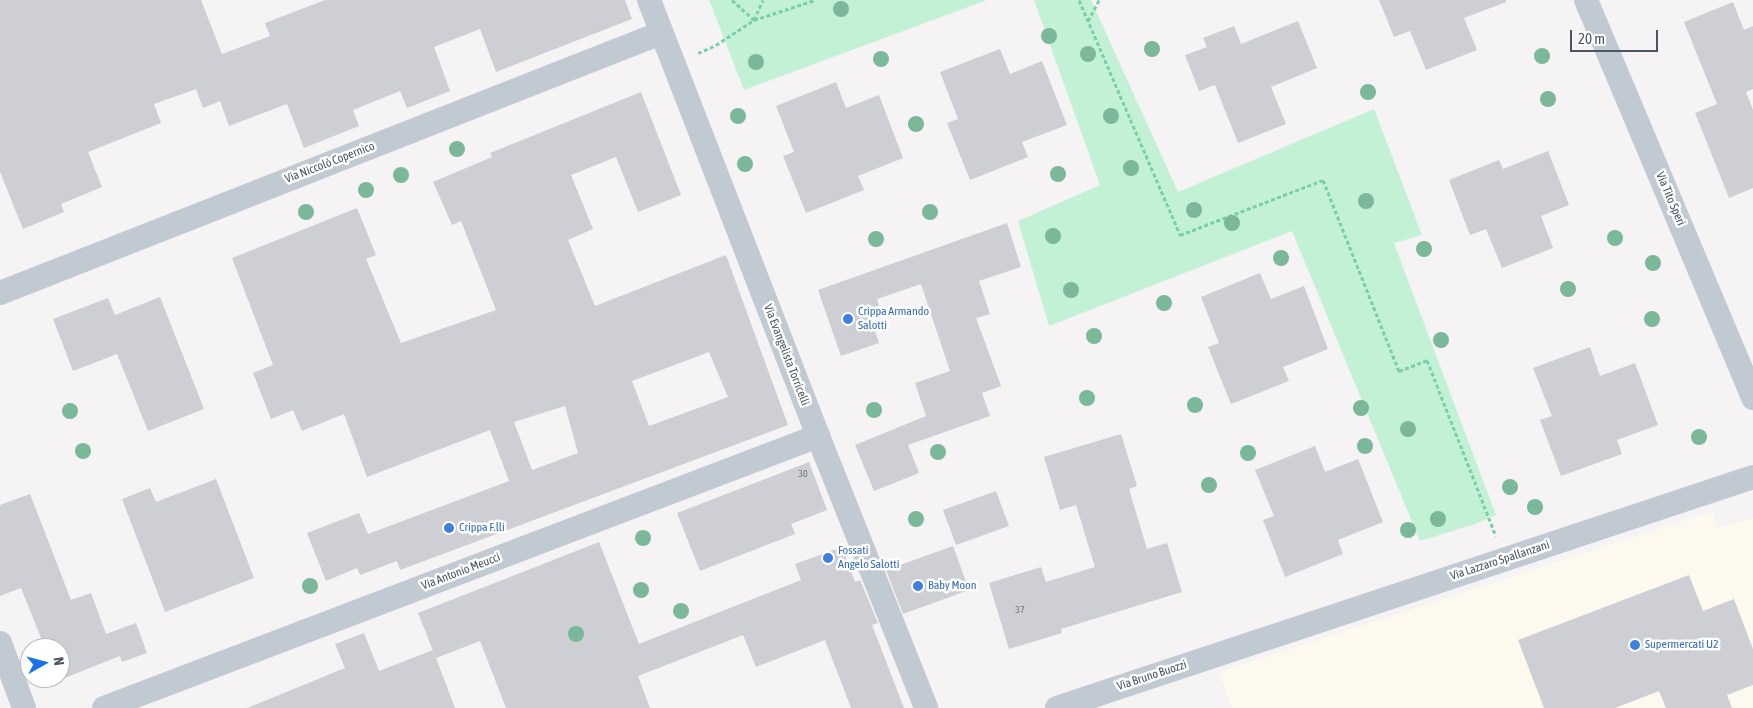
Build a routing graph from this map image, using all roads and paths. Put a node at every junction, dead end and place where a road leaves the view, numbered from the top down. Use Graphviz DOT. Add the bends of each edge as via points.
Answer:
graph roads {
  1 [pos="649,0"];
  2 [pos="732,0"];
  3 [pos="763,0"];
  4 [pos="815,0"];
  5 [pos="1079,0"];
  6 [pos="1099,0"];
  7 [pos="1586,0"];
  8 [pos="754,20"];
  9 [pos="1088,21"];
  10 [pos="661,33"];
  11 [pos="0,293"];
  12 [pos="1753,398"];
  13 [pos="818,436"];
  14 [pos="1753,478"];
  15 [pos="1506,560"];
  16 [pos="0,644"];
  17 [pos="1247,645"];
  18 [pos="24,708"];
  19 [pos="104,708"];
  20 [pos="926,708"];
  21 [pos="1056,708"];
  1 -- 10 [label="street, Via Evangelista Torricelli"];
  2 -- 8 [label="path"];
  3 -- 8 [label="path"];
  4 -- 8 [label="path"];
  5 -- 9 [label="path"];
  6 -- 9 [label="path"];
  7 -- 12 [label="street, Via Tito Speri"];
  9 -- 15 [label="path" via="1180,235 1323,180 1399,370 1427,360"];
  10 -- 11 [label="street, Via Niccolò Copernico"];
  10 -- 13 [label="street, Via Evangelista Torricelli"];
  13 -- 19 [label="street, Via Antonio Meucci"];
  13 -- 20 [label="street, Via Evangelista Torricelli"];
  14 -- 15 [label="street, Via Lazzaro Spallanzani"];
  15 -- 17 [label="street, Via Lazzaro Spallanzani"];
  16 -- 18 [label="street"];
  17 -- 21 [label="street, Via Bruno Buozzi"];
}
